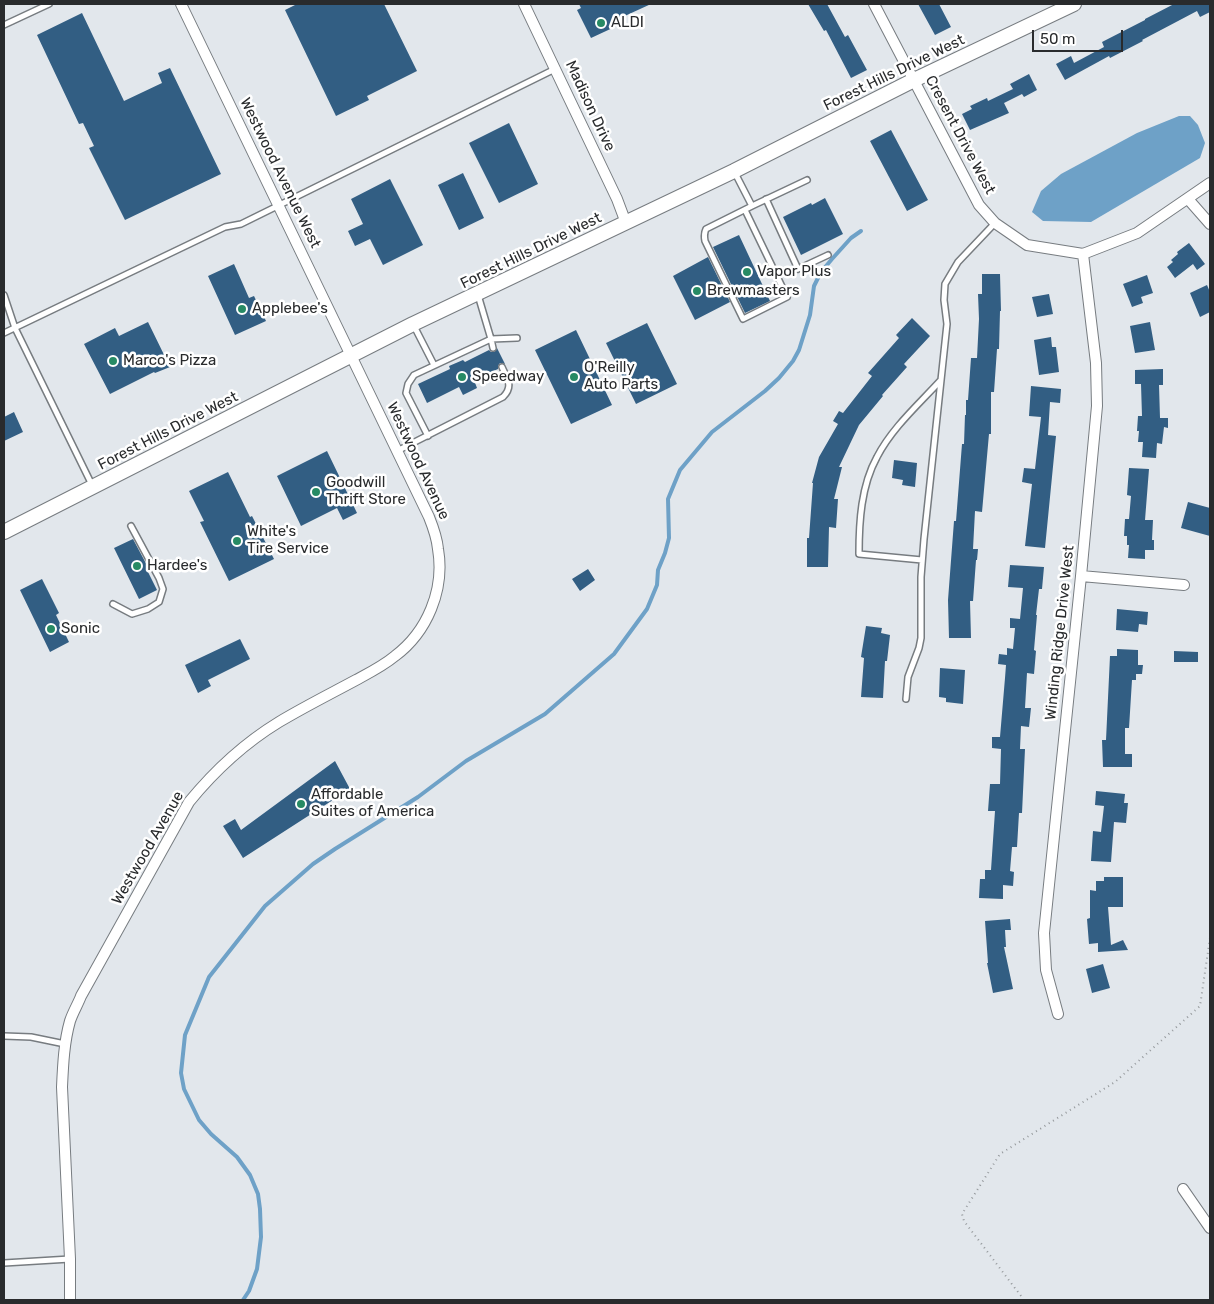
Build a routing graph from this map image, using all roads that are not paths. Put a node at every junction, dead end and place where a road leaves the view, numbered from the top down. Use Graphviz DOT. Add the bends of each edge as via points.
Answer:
graph roads {
  1 [pos="49,4"];
  2 [pos="181,4"];
  3 [pos="524,4"];
  4 [pos="874,4"];
  5 [pos="1074,4"];
  6 [pos="4,25"];
  7 [pos="555,69"];
  8 [pos="914,80"];
  9 [pos="734,171"];
  10 [pos="807,180"];
  11 [pos="1210,183"];
  12 [pos="766,199"];
  13 [pos="1188,199"];
  14 [pos="279,204"];
  15 [pos="752,206"];
  16 [pos="745,210"];
  17 [pos="626,222"];
  18 [pos="995,223"];
  19 [pos="1210,224"];
  20 [pos="1083,254"];
  21 [pos="828,255"];
  22 [pos="478,294"];
  23 [pos="4,295"];
  24 [pos="414,324"];
  25 [pos="15,328"];
  26 [pos="4,334"];
  27 [pos="517,338"];
  28 [pos="491,339"];
  29 [pos="493,348"];
  30 [pos="351,355"];
  31 [pos="434,365"];
  32 [pos="502,367"];
  33 [pos="940,381"];
  34 [pos="428,436"];
  35 [pos="397,452"];
  36 [pos="93,487"];
  37 [pos="131,526"];
  38 [pos="4,532"];
  39 [pos="922,560"];
  40 [pos="1081,576"];
  41 [pos="1184,585"];
  42 [pos="113,604"];
  43 [pos="906,698"];
  44 [pos="1058,1014"];
  45 [pos="4,1036"];
  46 [pos="65,1044"];
  47 [pos="1183,1189"];
  48 [pos="1210,1228"];
  49 [pos="70,1260"];
  50 [pos="4,1263"];
  51 [pos="70,1300"];
  1 -- 6 [label="lane"];
  2 -- 14 [label="street, Westwood Avenue West"];
  3 -- 7 [label="street, Madison Drive"];
  4 -- 8 [label="street, Cresent Drive West"];
  5 -- 8 [label="main road, Forest Hills Drive West"];
  7 -- 14 [label="lane"];
  7 -- 17 [label="street, Madison Drive"];
  8 -- 9 [label="main road, Forest Hills Drive West"];
  8 -- 18 [label="street, Cresent Drive West" via="979,205"];
  9 -- 15 [label="lane"];
  9 -- 17 [label="main road, Forest Hills Drive West"];
  10 -- 12 [label="lane"];
  11 -- 13 [label="street"];
  12 -- 15 [label="lane"];
  12 -- 21 [label="lane" via="798,269"];
  13 -- 19 [label="street"];
  13 -- 20 [label="street" via="1137,233"];
  14 -- 25 [label="lane"];
  14 -- 30 [label="street, Westwood Avenue West"];
  15 -- 16 [label="lane"];
  16 -- 16 [label="lane" via="704,232 705,241 743,319 787,298"];
  17 -- 22 [label="main road, Forest Hills Drive West"];
  18 -- 20 [label="street, Cresent Drive West" via="1027,245"];
  18 -- 33 [label="lane" via="958,262 945,284 947,324"];
  20 -- 40 [label="street, Winding Ridge Drive West" via="1096,363 1097,406"];
  22 -- 24 [label="main road, Forest Hills Drive West"];
  22 -- 28 [label="lane"];
  23 -- 25 [label="lane"];
  24 -- 30 [label="main road, Forest Hills Drive West"];
  24 -- 31 [label="lane"];
  25 -- 26 [label="lane"];
  25 -- 36 [label="lane"];
  27 -- 28 [label="lane"];
  28 -- 29 [label="lane"];
  28 -- 31 [label="lane"];
  30 -- 35 [label="street, Westwood Avenue"];
  30 -- 36 [label="main road, Forest Hills Drive West"];
  31 -- 34 [label="lane" via="414,375 406,393"];
  32 -- 34 [label="lane" via="510,386 503,397"];
  33 -- 39 [label="lane"];
  33 -- 39 [label="lane" via="895,430 877,458 865,489 861,520 859,554"];
  34 -- 35 [label="lane"];
  35 -- 46 [label="street, Westwood Avenue" via="429,517 439,551 438,585 427,619 415,638 395,657 251,741 225,762 189,802 81,996 70,1020"];
  36 -- 38 [label="main road, Forest Hills Drive West"];
  37 -- 42 [label="lane" via="156,570 162,589 160,602 132,614"];
  39 -- 43 [label="lane" via="921,638 908,677"];
  40 -- 41 [label="street"];
  40 -- 44 [label="street, Winding Ridge Drive West" via="1044,933 1046,970"];
  45 -- 46 [label="lane" via="31,1036"];
  46 -- 49 [label="street, Westwood Avenue" via="62,1087"];
  47 -- 48 [label="street"];
  49 -- 50 [label="lane"];
  49 -- 51 [label="street, Westwood Avenue"];
}
